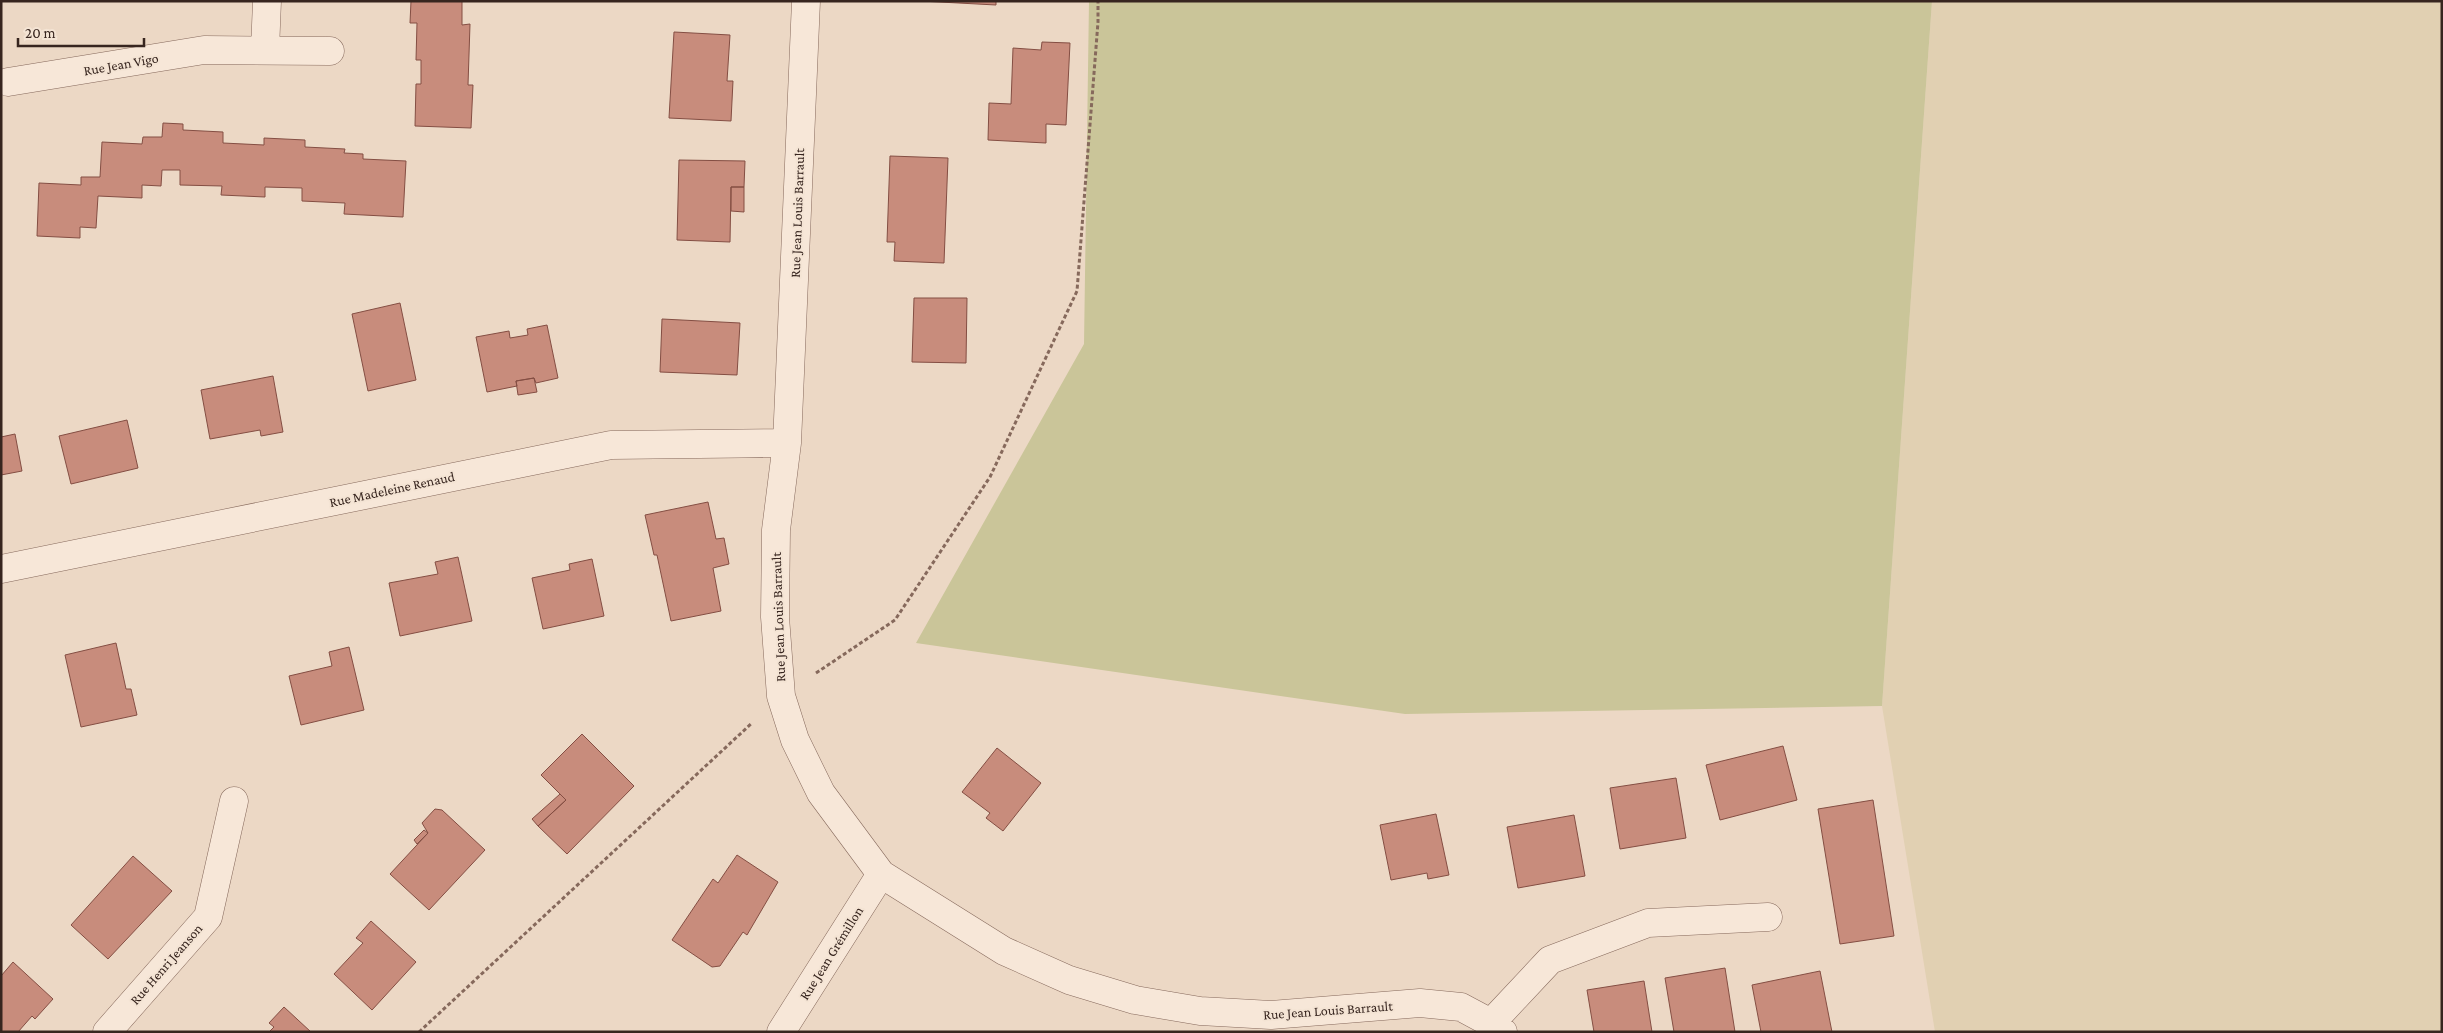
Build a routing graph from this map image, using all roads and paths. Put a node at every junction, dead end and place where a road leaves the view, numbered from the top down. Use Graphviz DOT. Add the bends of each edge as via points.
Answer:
graph roads {
  1 [pos="267,1"];
  2 [pos="806,1"];
  3 [pos="1098,1"];
  4 [pos="265,50"];
  5 [pos="330,51"];
  6 [pos="8,82"];
  7 [pos="787,443"];
  8 [pos="1,569"];
  9 [pos="781,696"];
  10 [pos="234,801"];
  11 [pos="881,874"];
  12 [pos="1768,916"];
  13 [pos="1497,1027"];
  14 [pos="106,1032"];
  15 [pos="419,1032"];
  16 [pos="781,1032"];
  1 -- 4 [label="street"];
  2 -- 7 [label="street, Rue Jean Louis Barrault"];
  3 -- 9 [label="path" via="1077,291 990,477 894,620"];
  4 -- 5 [label="street, Rue Jean Vigo"];
  4 -- 6 [label="street, Rue Jean Vigo" via="204,50"];
  7 -- 8 [label="street, Rue Madeleine Renaud" via="611,445"];
  7 -- 9 [label="street, Rue Jean Louis Barrault" via="776,530 775,617"];
  9 -- 11 [label="street, Rue Jean Louis Barrault" via="795,740 821,793"];
  9 -- 15 [label="path"];
  10 -- 14 [label="street, Rue Henri Jeanson" via="208,917"];
  11 -- 13 [label="street, Rue Jean Louis Barrault" via="1004,951 1069,980 1135,1000 1200,1011 1271,1015 1420,1003 1461,1007"];
  11 -- 16 [label="street, Rue Jean Grémillon"];
  12 -- 13 [label="street" via="1648,922 1550,960"];
}
